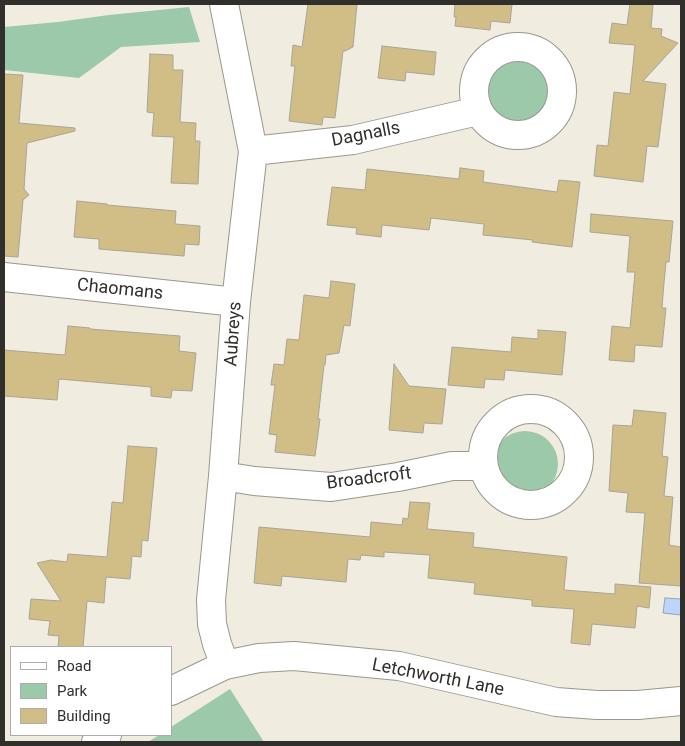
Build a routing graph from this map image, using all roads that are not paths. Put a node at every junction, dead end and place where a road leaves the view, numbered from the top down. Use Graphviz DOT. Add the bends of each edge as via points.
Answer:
graph roads {
  1 [pos="224,4"];
  2 [pos="478,111"];
  3 [pos="253,151"];
  4 [pos="4,277"];
  5 [pos="236,302"];
  6 [pos="484,466"];
  7 [pos="223,476"];
  8 [pos="225,665"];
  9 [pos="172,691"];
  10 [pos="681,701"];
  1 -- 3 [label="street, Aubreys"];
  2 -- 3 [label="street, Dagnalls" via="353,140"];
  3 -- 5 [label="street, Aubreys"];
  4 -- 5 [label="street, Chaomans"];
  5 -- 7 [label="street, Aubreys"];
  6 -- 7 [label="street, Broadcroft" via="452,466 331,487"];
  7 -- 8 [label="street, Aubreys" via="211,600 212,624"];
  8 -- 9 [label="street, Letchworth Lane"];
  8 -- 10 [label="street, Letchworth Lane" via="259,658 294,656 399,666 556,702 638,705"];
}
